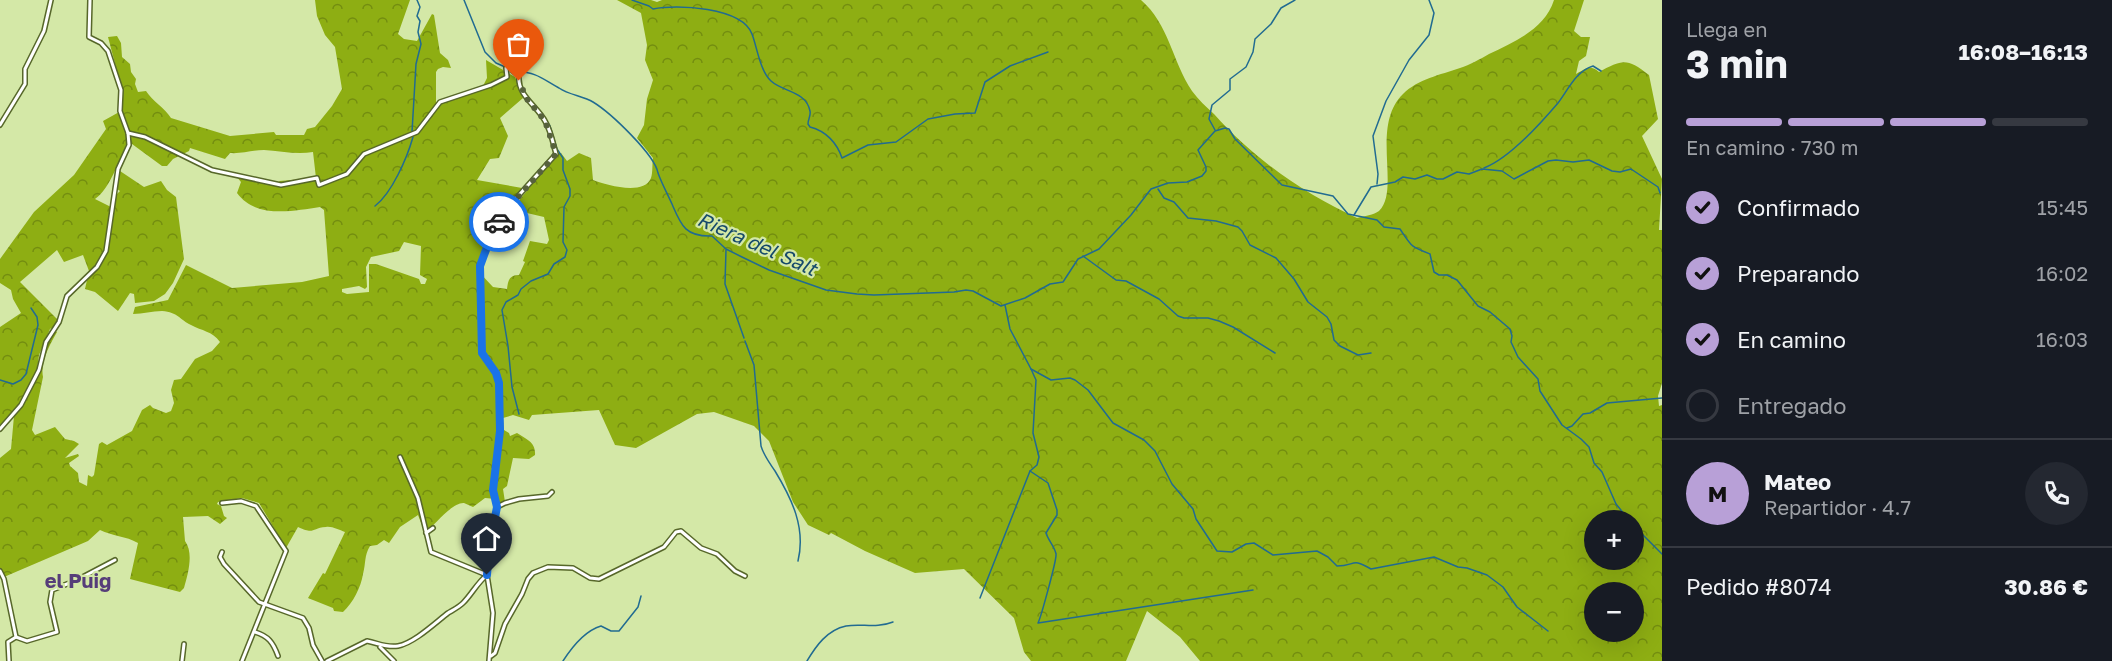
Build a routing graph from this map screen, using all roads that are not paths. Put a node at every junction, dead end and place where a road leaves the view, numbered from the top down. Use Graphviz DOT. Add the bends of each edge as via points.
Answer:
graph roads {
  1 [pos="51,0"];
  2 [pos="90,0"];
  3 [pos="506,68"];
  4 [pos="513,71"];
  5 [pos="0,125"];
  6 [pos="128,133"];
  7 [pos="0,429"];
  8 [pos="400,457"];
  9 [pos="553,494"];
  10 [pos="222,503"];
  11 [pos="497,507"];
  12 [pos="434,528"];
  13 [pos="426,533"];
  14 [pos="222,552"];
  15 [pos="114,560"];
  16 [pos="0,571"];
  17 [pos="487,575"];
  18 [pos="745,576"];
  19 [pos="265,605"];
  20 [pos="255,632"];
  21 [pos="16,637"];
  22 [pos="184,644"];
  23 [pos="379,646"];
  24 [pos="278,656"];
  25 [pos="490,659"];
  26 [pos="9,661"];
  27 [pos="182,661"];
  28 [pos="242,661"];
  29 [pos="322,661"];
  30 [pos="327,661"];
  31 [pos="394,661"];
  1 -- 5 [label="street" via="44,31 25,69 25,84"];
  2 -- 6 [label="street" via="89,37 108,51 121,90 120,111"];
  3 -- 6 [label="street" via="507,77 440,102 417,132 364,154 347,174 319,185 317,178 281,185 212,170 145,137"];
  4 -- 11 [label="street" via="519,76 527,99 545,121 556,154 493,231 480,266 482,353 499,383 500,431 493,490"];
  6 -- 7 [label="street" via="129,145 118,169 106,251 97,267 67,296 59,322 46,342 39,370 21,405"];
  8 -- 13 [label="street" via="418,498"];
  9 -- 11 [label="street" via="505,502"];
  10 -- 19 [label="street" via="241,501 256,506 286,551"];
  11 -- 17 [label="street"];
  12 -- 13 [label="street"];
  13 -- 17 [label="street" via="431,552"];
  14 -- 19 [label="street" via="224,564"];
  15 -- 21 [label="street" via="52,590 50,602 57,632 27,641"];
  16 -- 21 [label="street"];
  17 -- 23 [label="street" via="462,605 436,625 400,646"];
  17 -- 25 [label="street" via="493,613"];
  18 -- 25 [label="street" via="678,531 664,547 603,578 590,579 573,568 542,569 528,579"];
  19 -- 20 [label="street"];
  19 -- 29 [label="street" via="303,618"];
  20 -- 24 [label="street" via="274,644"];
  20 -- 28 [label="street"];
  21 -- 26 [label="street" via="8,642"];
  22 -- 27 [label="street"];
  23 -- 30 [label="street" via="362,642"];
  23 -- 31 [label="street"];
}
